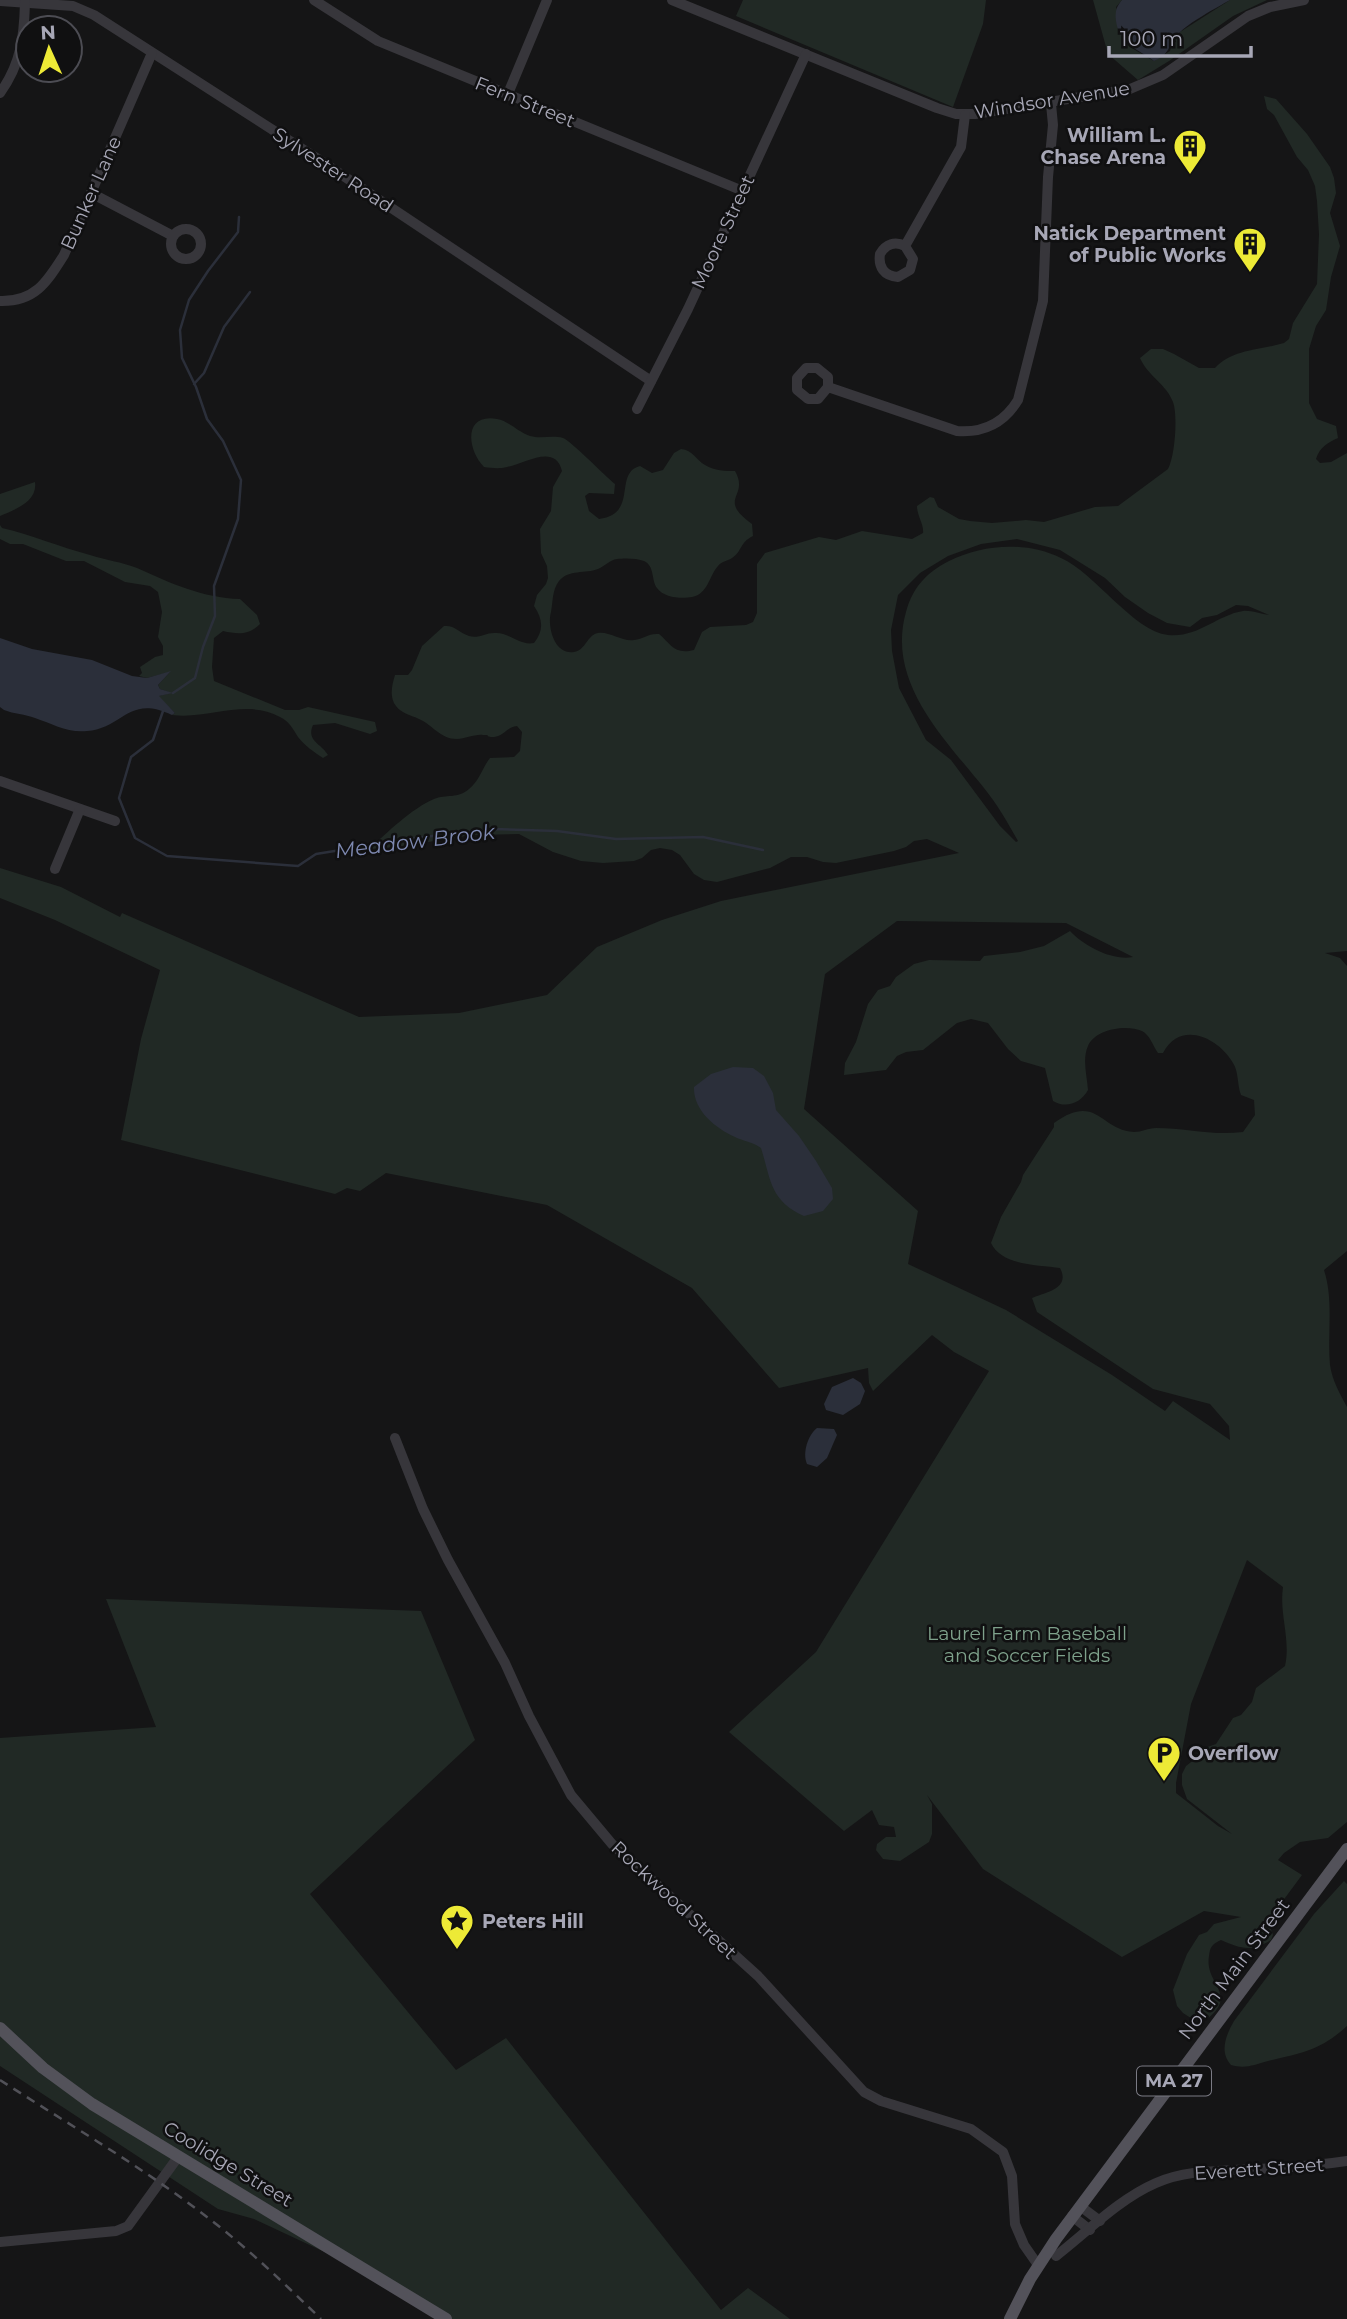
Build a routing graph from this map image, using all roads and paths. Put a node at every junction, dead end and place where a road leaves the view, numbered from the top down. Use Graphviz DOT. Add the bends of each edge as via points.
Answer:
graph roads {
  1 [pos="314,0"];
  2 [pos="547,0"];
  3 [pos="672,0"];
  4 [pos="1304,0"];
  5 [pos="0,1"];
  6 [pos="684,2"];
  7 [pos="25,3"];
  8 [pos="86,5"];
  9 [pos="152,53"];
  10 [pos="806,54"];
  11 [pos="0,93"];
  12 [pos="507,96"];
  13 [pos="1051,103"];
  14 [pos="965,115"];
  15 [pos="743,191"];
  16 [pos="91,193"];
  17 [pos="173,236"];
  18 [pos="905,246"];
  19 [pos="0,301"];
  20 [pos="650,381"];
  21 [pos="828,387"];
  22 [pos="637,409"];
  23 [pos="0,782"];
  24 [pos="80,809"];
  25 [pos="115,821"];
  26 [pos="55,869"];
  27 [pos="395,1438"];
  28 [pos="1347,1849"];
  29 [pos="0,2028"];
  30 [pos="178,2157"];
  31 [pos="1347,2161"];
  32 [pos="1076,2211"];
  33 [pos="1100,2221"];
  34 [pos="1090,2230"];
  35 [pos="0,2242"];
  36 [pos="1056,2256"];
  37 [pos="1038,2264"];
  38 [pos="446,2319"];
  39 [pos="1010,2319"];
  1 -- 12 [label="street, Fern Street" via="378,41"];
  2 -- 12 [label="street"];
  3 -- 6 [label="street, Windsor Avenue"];
  4 -- 13 [label="street, Windsor Avenue" via="1248,16 1142,85"];
  5 -- 7 [label="street, Sylvester Road"];
  6 -- 10 [label="street, Windsor Avenue"];
  7 -- 8 [label="street, Sylvester Road"];
  7 -- 11 [label="street" via="21,53"];
  8 -- 9 [label="street, Sylvester Road"];
  9 -- 16 [label="street, Bunker Lane"];
  9 -- 20 [label="street, Sylvester Road" via="309,152"];
  10 -- 14 [label="street, Windsor Avenue"];
  10 -- 15 [label="street, Moore Street"];
  12 -- 15 [label="street, Fern Street"];
  13 -- 14 [label="street, Windsor Avenue"];
  13 -- 21 [label="street" via="1043,301 1012,411 987,428 957,431"];
  14 -- 18 [label="street" via="961,147"];
  15 -- 20 [label="street, Moore Street"];
  16 -- 17 [label="street"];
  16 -- 19 [label="street, Bunker Lane" via="64,255 47,281 28,297"];
  20 -- 22 [label="street, Moore Street"];
  23 -- 24 [label="street"];
  24 -- 25 [label="street"];
  24 -- 26 [label="street"];
  27 -- 37 [label="street, Rockwood Street" via="448,1560 571,1795 612,1844 758,1976 864,2092 971,2129 1003,2152 1012,2176 1016,2224"];
  28 -- 32 [label="main road, North Main Street / MA 27"];
  29 -- 30 [label="main road, Coolidge Street" via="59,2081"];
  30 -- 35 [label="street" via="128,2226"];
  30 -- 38 [label="main road, Coolidge Street"];
  31 -- 33 [label="street, Everett Street" via="1177,2176 1139,2192"];
  32 -- 33 [label="street"];
  32 -- 34 [label="street"];
  32 -- 37 [label="main road, North Main Street / MA 27"];
  33 -- 34 [label="street, Everett Street"];
  34 -- 36 [label="street, Everett Street"];
  37 -- 39 [label="main road, North Main Street / MA 27"];
}
